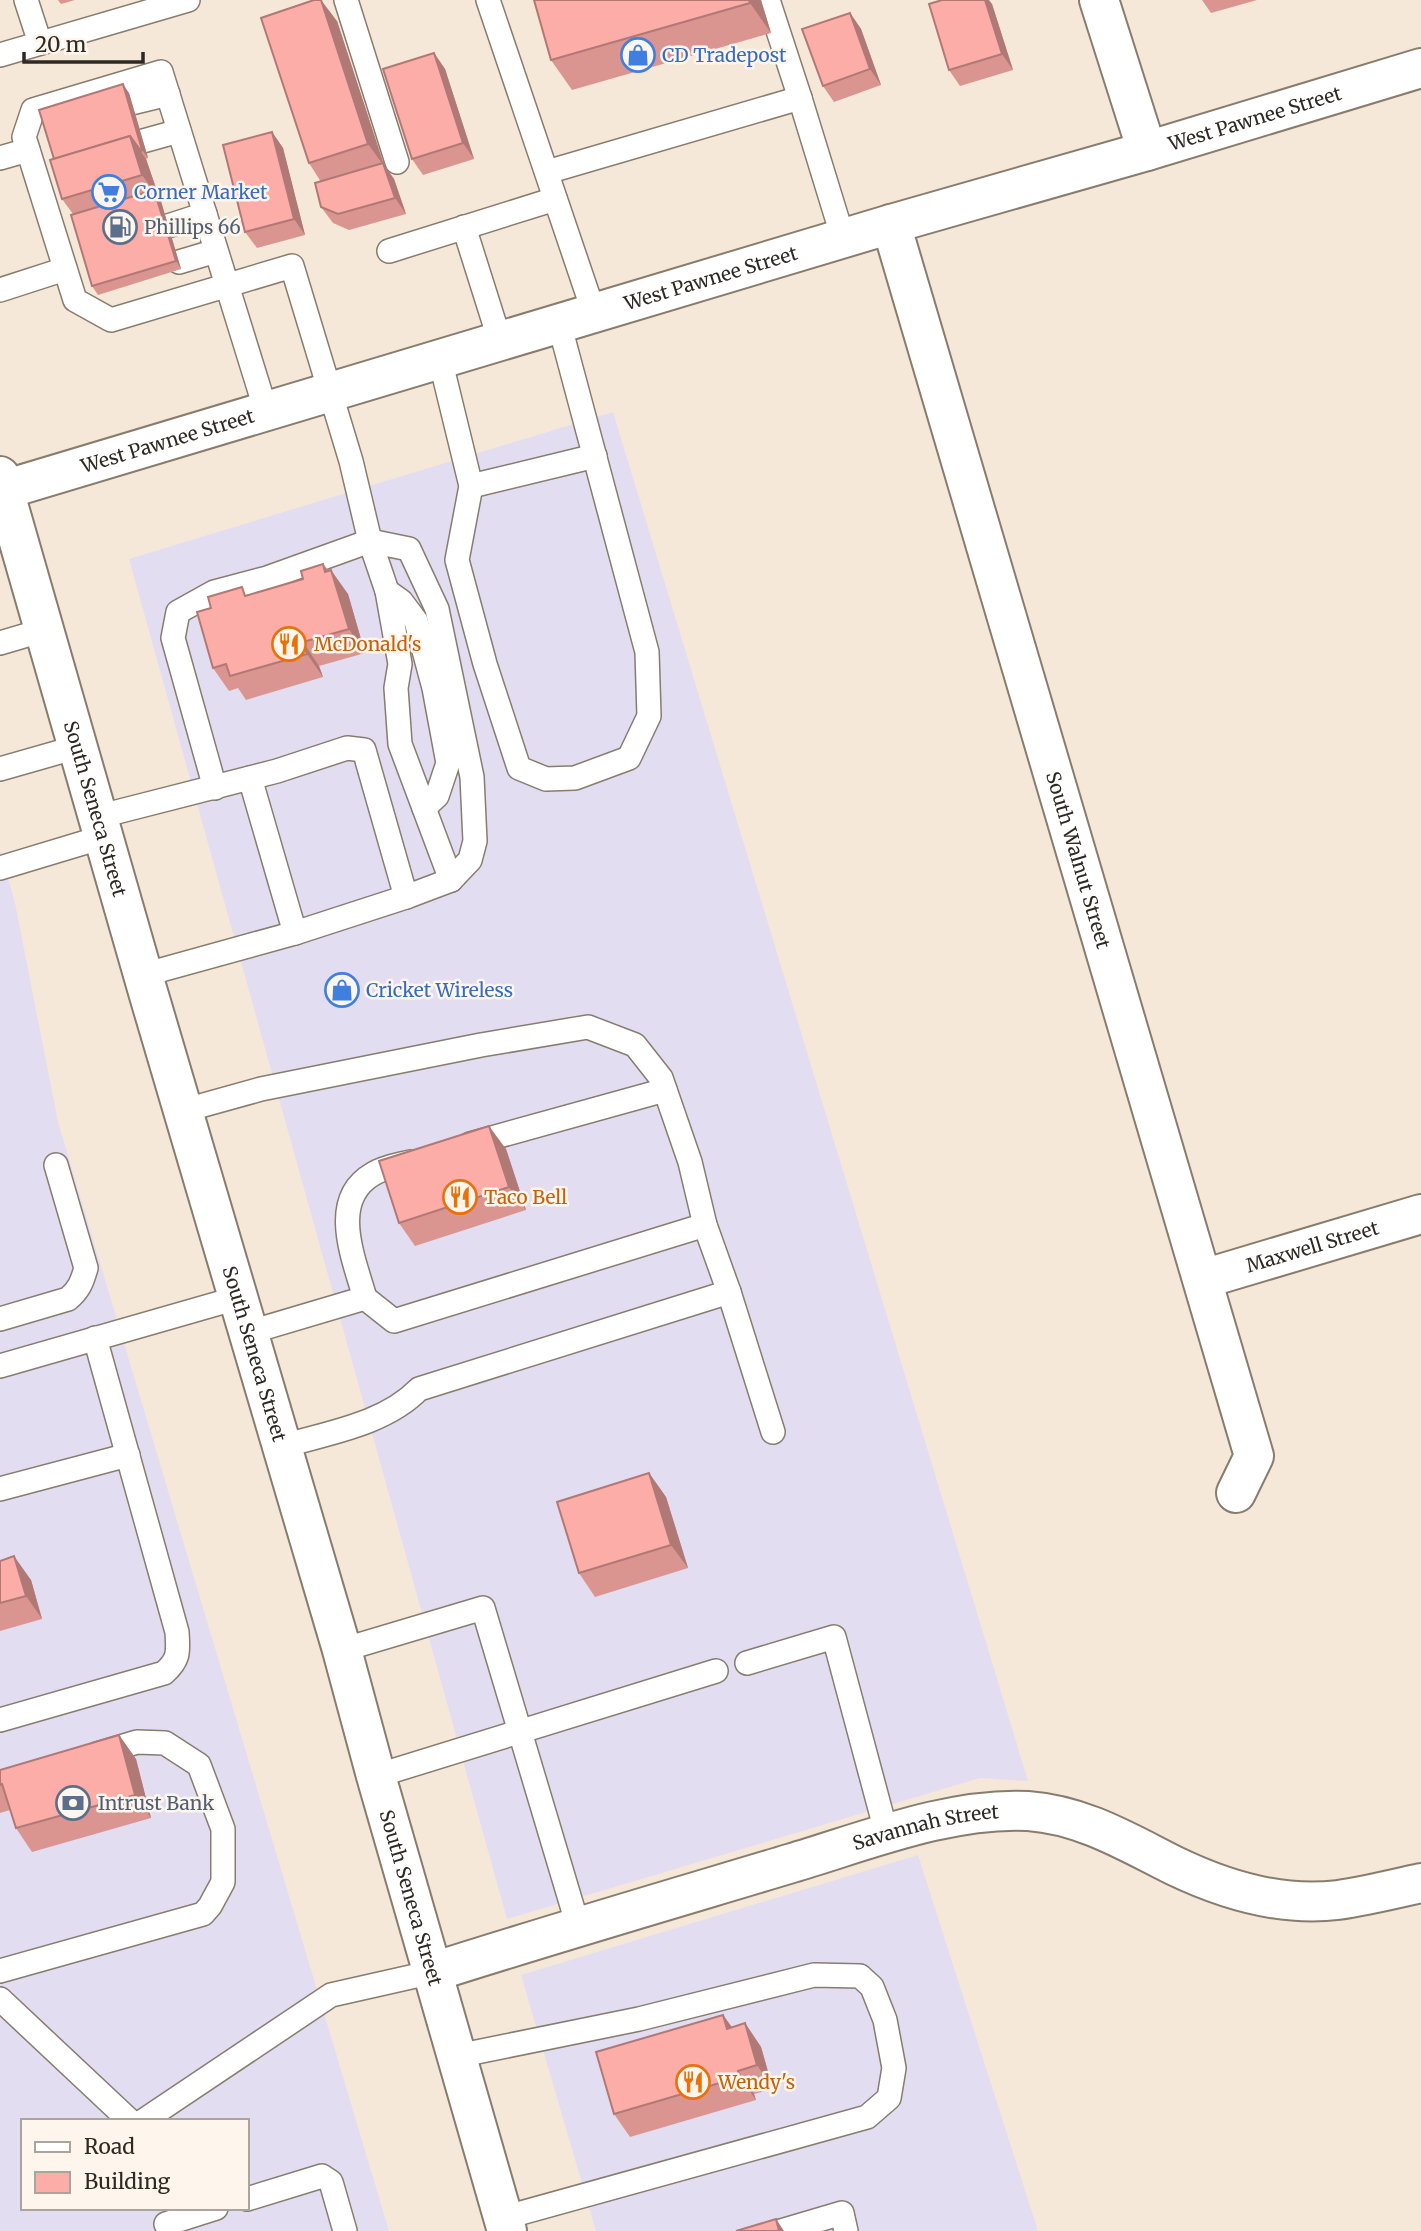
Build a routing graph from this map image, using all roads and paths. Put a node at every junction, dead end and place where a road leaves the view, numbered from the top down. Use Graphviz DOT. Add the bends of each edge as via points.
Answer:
graph roads {
  1 [pos="26,0"];
  2 [pos="188,0"];
  3 [pos="346,0"];
  4 [pos="488,0"];
  5 [pos="768,0"];
  6 [pos="1099,0"];
  7 [pos="40,43"];
  8 [pos="0,55"];
  9 [pos="1421,68"];
  10 [pos="168,94"];
  11 [pos="800,98"];
  12 [pos="131,103"];
  13 [pos="48,128"];
  14 [pos="179,131"];
  15 [pos="143,141"];
  16 [pos="26,143"];
  17 [pos="1147,151"];
  18 [pos="0,158"];
  19 [pos="397,162"];
  20 [pos="59,166"];
  21 [pos="547,172"];
  22 [pos="35,173"];
  23 [pos="555,198"];
  24 [pos="205,214"];
  25 [pos="891,224"];
  26 [pos="168,226"];
  27 [pos="464,228"];
  28 [pos="843,239"];
  29 [pos="85,251"];
  30 [pos="216,251"];
  31 [pos="389,251"];
  32 [pos="179,262"];
  33 [pos="64,264"];
  34 [pos="227,286"];
  35 [pos="96,287"];
  36 [pos="0,290"];
  37 [pos="73,294"];
  38 [pos="577,318"];
  39 [pos="500,341"];
  40 [pos="440,359"];
  41 [pos="329,392"];
  42 [pos="266,411"];
  43 [pos="595,456"];
  44 [pos="1,485"];
  45 [pos="471,486"];
  46 [pos="370,541"];
  47 [pos="387,591"];
  48 [pos="44,630"];
  49 [pos="0,643"];
  50 [pos="77,747"];
  51 [pos="0,769"];
  52 [pos="250,778"];
  53 [pos="215,788"];
  54 [pos="424,808"];
  55 [pos="100,827"];
  56 [pos="0,867"];
  57 [pos="451,880"];
  58 [pos="406,897"];
  59 [pos="295,933"];
  60 [pos="143,975"];
  61 [pos="665,1090"];
  62 [pos="182,1111"];
  63 [pos="455,1149"];
  64 [pos="429,1156"];
  65 [pos="56,1166"];
  66 [pos="1421,1214"];
  67 [pos="705,1226"];
  68 [pos="1203,1279"];
  69 [pos="729,1292"];
  70 [pos="365,1298"];
  71 [pos="242,1316"];
  72 [pos="0,1319"];
  73 [pos="95,1338"];
  74 [pos="0,1366"];
  75 [pos="773,1432"];
  76 [pos="280,1447"];
  77 [pos="128,1455"];
  78 [pos="0,1489"];
  79 [pos="1236,1493"];
  80 [pos="342,1650"];
  81 [pos="747,1663"];
  82 [pos="716,1671"];
  83 [pos="0,1720"];
  84 [pos="521,1731"];
  85 [pos="70,1761"];
  86 [pos="376,1776"];
  87 [pos="887,1835"];
  88 [pos="1421,1883"];
  89 [pos="578,1926"];
  90 [pos="1,1968"];
  91 [pos="433,1972"];
  92 [pos="0,1999"];
  93 [pos="457,2056"];
  94 [pos="128,2119"];
  95 [pos="146,2119"];
  96 [pos="248,2199"];
  97 [pos="210,2210"];
  98 [pos="171,2223"];
  99 [pos="505,2224"];
  100 [pos="345,2231"];
  101 [pos="780,2231"];
  102 [pos="846,2231"];
  1 -- 7 [label="lane"];
  2 -- 7 [label="lane"];
  3 -- 19 [label="lane"];
  4 -- 21 [label="lane"];
  5 -- 11 [label="lane"];
  6 -- 17 [label="street"];
  7 -- 8 [label="lane"];
  9 -- 17 [label="street, West Pawnee Street"];
  10 -- 12 [label="lane"];
  10 -- 14 [label="lane"];
  10 -- 16 [label="lane" via="161,72 33,110"];
  11 -- 21 [label="lane"];
  11 -- 28 [label="lane"];
  13 -- 16 [label="lane"];
  14 -- 15 [label="lane"];
  14 -- 24 [label="lane"];
  16 -- 18 [label="lane"];
  16 -- 22 [label="lane"];
  17 -- 25 [label="street, West Pawnee Street"];
  20 -- 22 [label="lane"];
  21 -- 23 [label="lane"];
  22 -- 33 [label="lane"];
  23 -- 27 [label="lane"];
  23 -- 38 [label="lane"];
  24 -- 26 [label="lane"];
  24 -- 30 [label="lane"];
  25 -- 28 [label="street, West Pawnee Street"];
  25 -- 68 [label="street, South Walnut Street"];
  27 -- 31 [label="lane"];
  27 -- 39 [label="lane"];
  28 -- 38 [label="street, West Pawnee Street"];
  29 -- 33 [label="lane"];
  30 -- 32 [label="lane"];
  30 -- 34 [label="lane"];
  33 -- 36 [label="lane"];
  33 -- 37 [label="lane"];
  34 -- 37 [label="lane" via="111,320 75,300"];
  34 -- 41 [label="lane" via="292,266"];
  34 -- 42 [label="lane"];
  35 -- 37 [label="lane"];
  38 -- 39 [label="street, West Pawnee Street"];
  38 -- 43 [label="lane"];
  39 -- 40 [label="street, West Pawnee Street"];
  40 -- 41 [label="street, West Pawnee Street"];
  40 -- 45 [label="lane"];
  41 -- 42 [label="street, West Pawnee Street"];
  41 -- 46 [label="lane"];
  42 -- 44 [label="street, West Pawnee Street"];
  43 -- 45 [label="lane"];
  43 -- 45 [label="lane" via="647,652 649,716 629,758 575,778 546,779 519,768 457,560"];
  44 -- 48 [label="street, South Seneca Street"];
  46 -- 47 [label="lane"];
  46 -- 53 [label="lane" via="214,592 178,612 173,638"];
  46 -- 57 [label="lane" via="409,549 437,609 472,777 475,841 470,860"];
  47 -- 54 [label="lane" via="400,664 396,688 400,744"];
  47 -- 54 [label="lane" via="416,621 448,763 437,796"];
  48 -- 49 [label="lane"];
  48 -- 50 [label="street, South Seneca Street"];
  50 -- 51 [label="lane"];
  50 -- 55 [label="street, South Seneca Street"];
  52 -- 53 [label="lane"];
  52 -- 58 [label="lane" via="347,748 364,750"];
  52 -- 59 [label="lane"];
  53 -- 55 [label="lane"];
  54 -- 57 [label="lane"];
  55 -- 56 [label="lane"];
  55 -- 60 [label="street, South Seneca Street"];
  57 -- 58 [label="lane"];
  58 -- 59 [label="lane"];
  59 -- 60 [label="lane"];
  60 -- 62 [label="street, South Seneca Street"];
  61 -- 62 [label="lane" via="635,1045 588,1027 261,1089"];
  61 -- 63 [label="lane"];
  61 -- 67 [label="lane"];
  62 -- 71 [label="street, South Seneca Street"];
  64 -- 70 [label="lane" via="375,1172 359,1185 347,1209 349,1244"];
  65 -- 72 [label="lane" via="86,1268 81,1283 68,1300"];
  66 -- 68 [label="street, Maxwell Street"];
  67 -- 69 [label="lane"];
  67 -- 70 [label="lane" via="394,1321"];
  68 -- 79 [label="street, South Walnut Street" via="1254,1456"];
  69 -- 75 [label="lane"];
  69 -- 76 [label="lane" via="419,1389 382,1416"];
  70 -- 71 [label="lane"];
  71 -- 73 [label="lane"];
  71 -- 76 [label="street, South Seneca Street"];
  73 -- 74 [label="lane"];
  73 -- 77 [label="lane"];
  76 -- 80 [label="street, South Seneca Street"];
  77 -- 78 [label="lane"];
  77 -- 83 [label="lane" via="177,1632 175,1664 164,1673"];
  80 -- 84 [label="lane" via="483,1608"];
  80 -- 86 [label="street, South Seneca Street"];
  81 -- 87 [label="lane" via="834,1637"];
  82 -- 84 [label="lane"];
  84 -- 86 [label="lane"];
  84 -- 89 [label="lane"];
  85 -- 90 [label="lane" via="137,1742 164,1744 198,1765 223,1829 223,1882 202,1914"];
  86 -- 91 [label="street, South Seneca Street"];
  87 -- 88 [label="street, Savannah Street" via="949,1818 1030,1811 1093,1825 1219,1885 1263,1898 1337,1900"];
  87 -- 89 [label="street, Savannah Street"];
  89 -- 91 [label="street, Savannah Street"];
  91 -- 93 [label="street, South Seneca Street"];
  91 -- 95 [label="lane" via="331,1995"];
  92 -- 94 [label="lane"];
  93 -- 99 [label="street, South Seneca Street"];
  93 -- 99 [label="lane" via="639,2019 814,1975 860,1976 872,1987 885,2020 894,2068 889,2098 867,2117"];
  96 -- 100 [label="lane" via="323,2176 331,2182"];
  97 -- 98 [label="lane"];
  101 -- 102 [label="lane" via="842,2213"];
}
